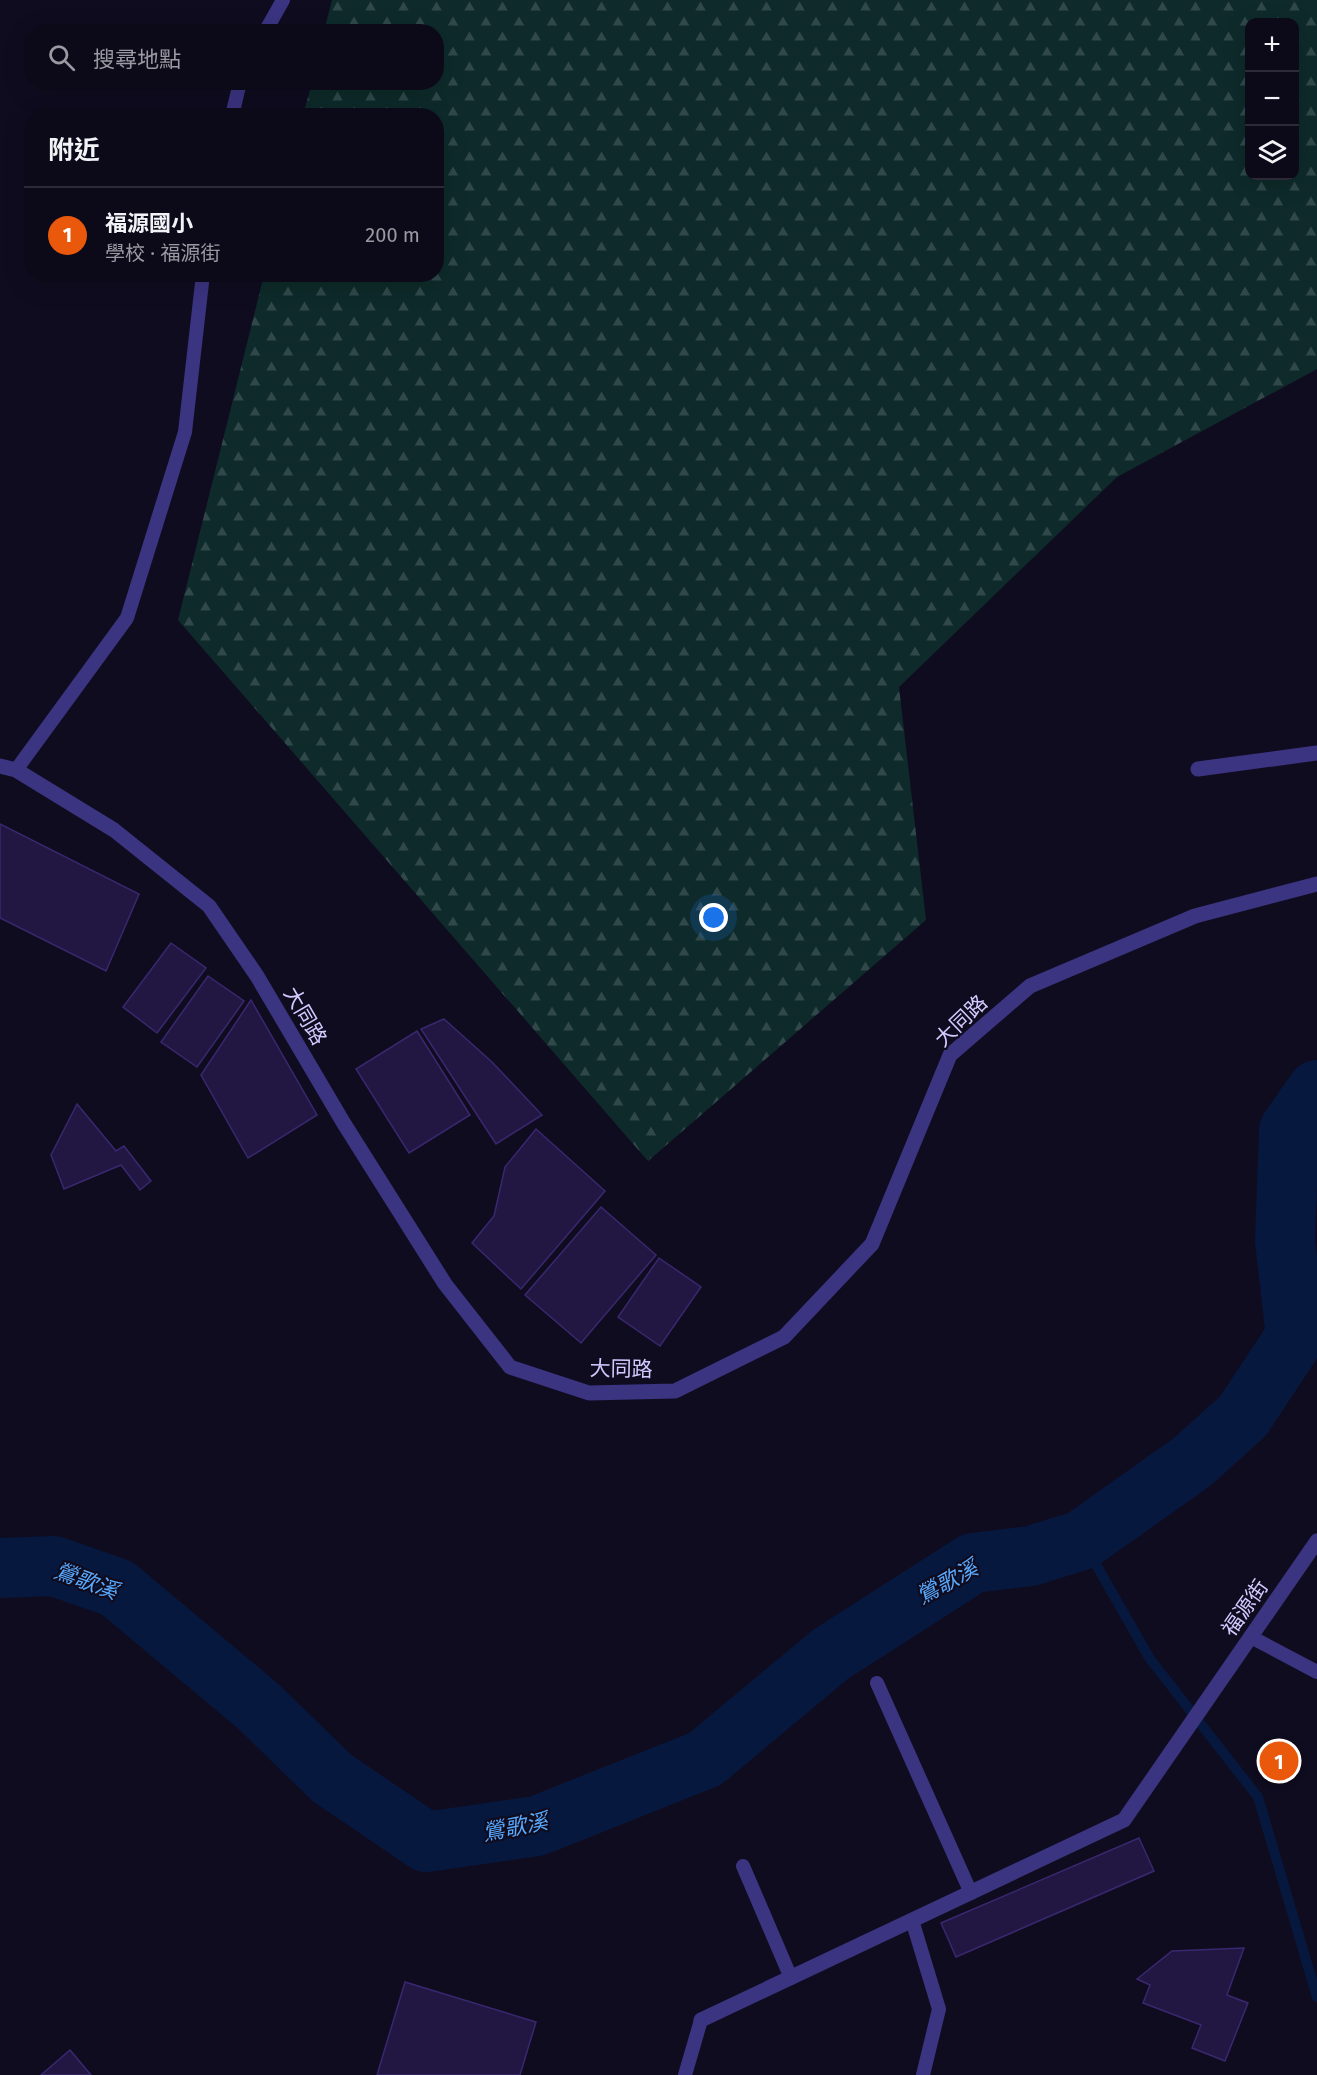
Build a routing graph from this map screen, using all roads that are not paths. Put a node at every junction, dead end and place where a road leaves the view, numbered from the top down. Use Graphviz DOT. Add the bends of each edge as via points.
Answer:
graph roads {
  1 [pos="283,0"];
  2 [pos="270,24"];
  3 [pos="238,90"];
  4 [pos="233,108"];
  5 [pos="202,282"];
  6 [pos="1317,753"];
  7 [pos="0,766"];
  8 [pos="1198,770"];
  9 [pos="15,771"];
  10 [pos="1317,885"];
  11 [pos="1317,1541"];
  12 [pos="1251,1636"];
  13 [pos="1317,1672"];
  14 [pos="877,1683"];
  15 [pos="743,1866"];
  16 [pos="970,1893"];
  17 [pos="912,1920"];
  18 [pos="791,1978"];
  19 [pos="701,2020"];
  20 [pos="685,2075"];
  21 [pos="923,2075"];
  1 -- 2 [label="lane"];
  3 -- 4 [label="lane"];
  5 -- 9 [label="lane" via="185,432 127,618"];
  6 -- 8 [label="street"];
  7 -- 9 [label="street, 大同路"];
  9 -- 10 [label="street, 大同路" via="114,830 210,906 452,1293 510,1367 589,1393 675,1391 784,1337 872,1244 950,1055 1029,986 1196,916"];
  11 -- 12 [label="street, 福源街"];
  12 -- 13 [label="lane"];
  12 -- 16 [label="street, 福源街" via="1124,1820"];
  14 -- 16 [label="lane"];
  15 -- 18 [label="lane"];
  16 -- 17 [label="street, 福源街"];
  17 -- 18 [label="street, 福源街"];
  17 -- 21 [label="lane" via="939,2009"];
  18 -- 19 [label="street, 福源街"];
  19 -- 20 [label="lane"];
}
